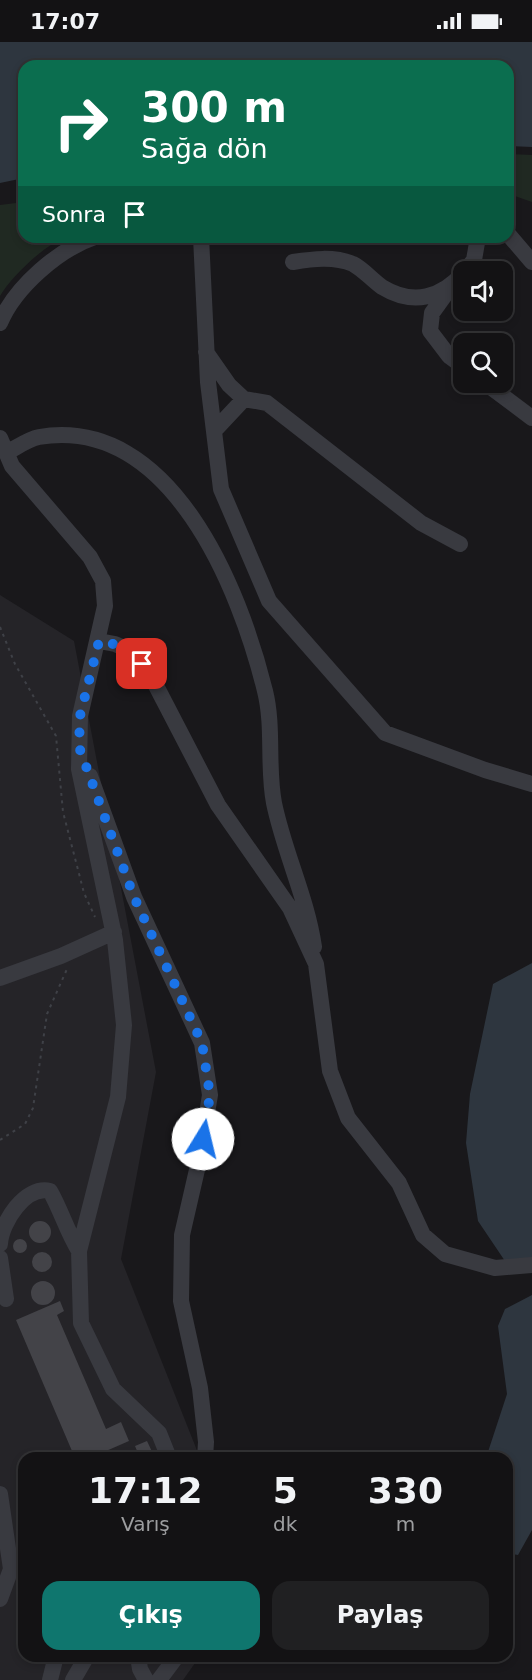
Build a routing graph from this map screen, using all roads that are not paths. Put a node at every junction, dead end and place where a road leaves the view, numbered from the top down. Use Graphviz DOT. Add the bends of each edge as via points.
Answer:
graph roads {
  1 [pos="514,241"];
  2 [pos="85,243"];
  3 [pos="201,243"];
  4 [pos="477,243"];
  5 [pos="473,261"];
  6 [pos="293,262"];
  7 [pos="532,262"];
  8 [pos="453,285"];
  9 [pos="450,288"];
  10 [pos="0,323"];
  11 [pos="206,352"];
  12 [pos="453,359"];
  13 [pos="499,393"];
  14 [pos="244,399"];
  15 [pos="532,418"];
  16 [pos="214,431"];
  17 [pos="3,446"];
  18 [pos="460,544"];
  19 [pos="99,641"];
  20 [pos="79,747"];
  21 [pos="532,784"];
  22 [pos="114,932"];
  23 [pos="316,964"];
  24 [pos="0,978"];
  25 [pos="0,1244"];
  26 [pos="79,1251"];
  27 [pos="0,1258"];
  28 [pos="532,1265"];
  29 [pos="6,1299"];
  30 [pos="167,1452"];
  31 [pos="205,1452"];
  32 [pos="0,1494"];
  33 [pos="18,1562"];
  34 [pos="11,1569"];
  35 [pos="0,1599"];
  36 [pos="54,1662"];
  37 [pos="84,1662"];
  38 [pos="139,1662"];
  39 [pos="172,1662"];
  40 [pos="50,1680"];
  41 [pos="73,1680"];
  42 [pos="146,1680"];
  43 [pos="159,1680"];
  1 -- 7 [label="lane"];
  2 -- 10 [label="lane" via="38,270 4,312"];
  3 -- 11 [label="lane"];
  4 -- 5 [label="lane"];
  6 -- 9 [label="lane" via="318,258 352,264 384,288 420,299"];
  8 -- 9 [label="lane"];
  9 -- 12 [label="lane" via="432,313 430,331"];
  11 -- 14 [label="lane"];
  11 -- 16 [label="lane"];
  13 -- 15 [label="lane"];
  14 -- 16 [label="lane"];
  14 -- 18 [label="lane" via="267,403 422,523"];
  16 -- 21 [label="lane" via="221,489 269,602 328,670 385,733"];
  17 -- 19 [label="lane" via="12,466 90,557 103,581 105,606"];
  17 -- 23 [label="lane" via="38,437 80,437 109,445 154,472 189,511 223,570 248,632 266,693 273,801 310,920"];
  19 -- 20 [label="lane" via="80,716"];
  19 -- 23 [label="lane" via="133,652 151,676 218,805 290,908"];
  20 -- 22 [label="lane" via="79,769"];
  20 -- 31 [label="lane" via="134,897 202,1043 210,1095 182,1235 181,1301 200,1388"];
  22 -- 24 [label="lane"];
  22 -- 26 [label="lane" via="124,1025 118,1097"];
  23 -- 28 [label="lane" via="330,1071 348,1118 399,1183 423,1235 445,1254 495,1268"];
  25 -- 26 [label="lane" via="0,1233 12,1211 45,1189 59,1206"];
  26 -- 30 [label="lane" via="81,1323 113,1389 159,1432"];
  27 -- 29 [label="lane"];
  32 -- 34 [label="lane"];
  33 -- 34 [label="lane"];
  34 -- 35 [label="lane"];
  36 -- 40 [label="lane"];
  37 -- 41 [label="lane"];
  38 -- 42 [label="lane"];
  39 -- 43 [label="lane"];
}
